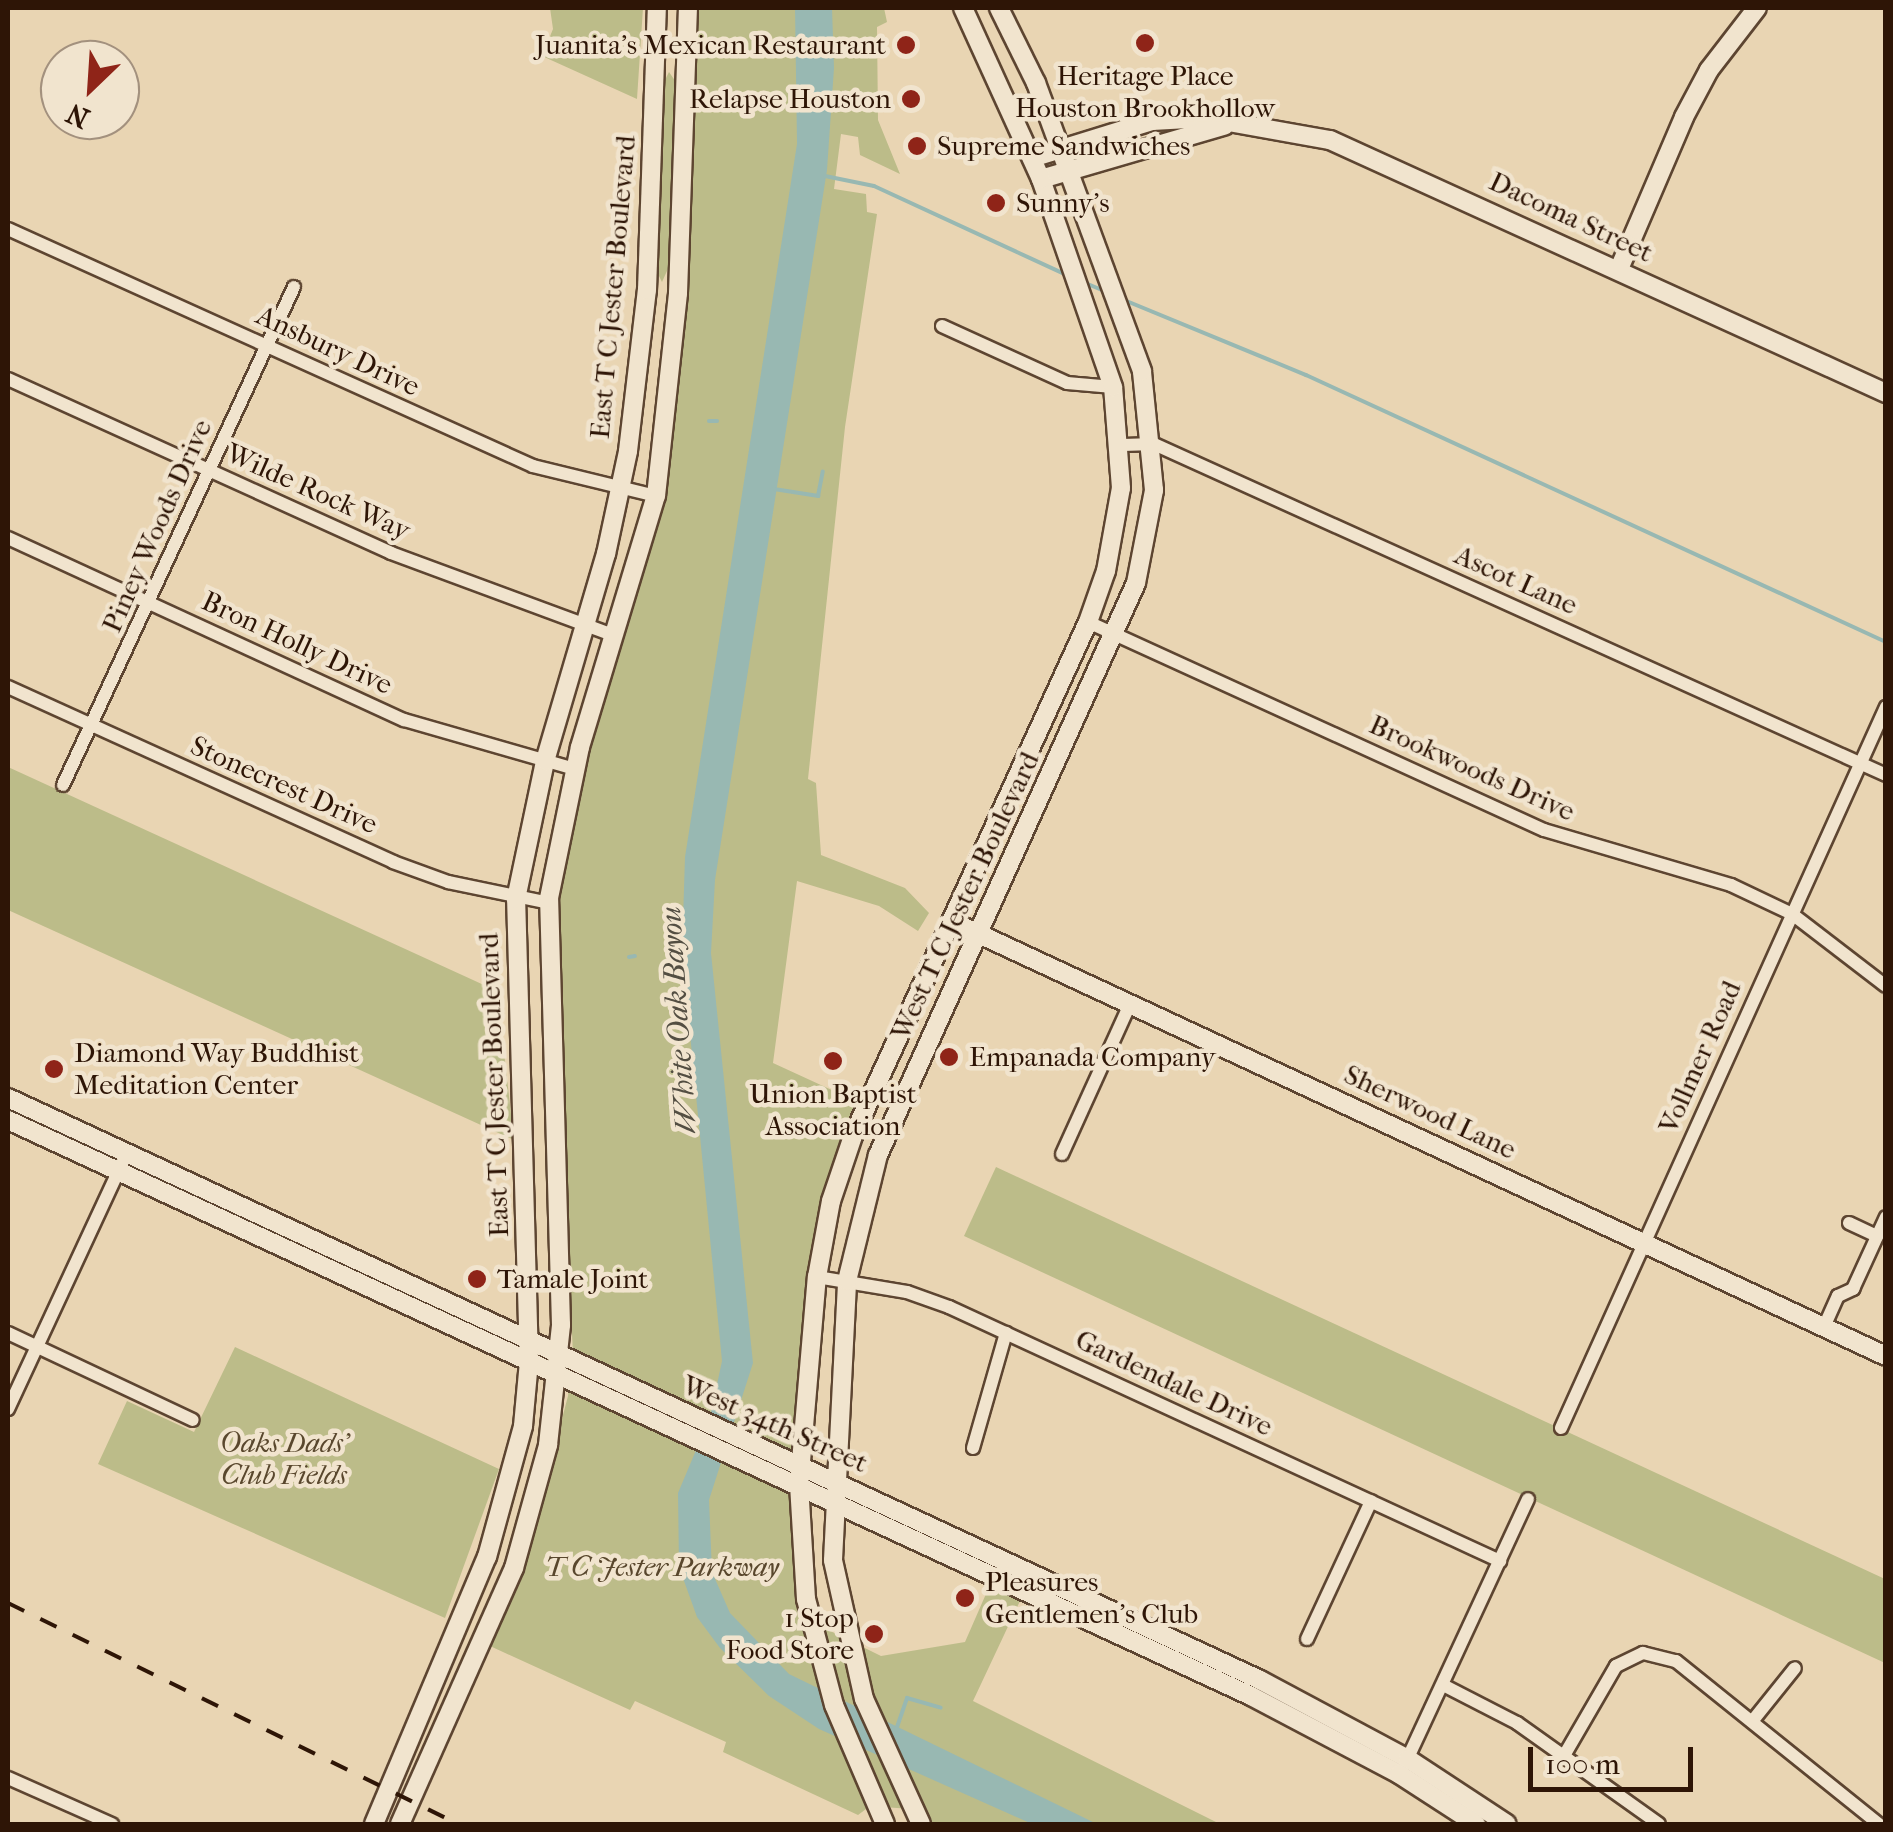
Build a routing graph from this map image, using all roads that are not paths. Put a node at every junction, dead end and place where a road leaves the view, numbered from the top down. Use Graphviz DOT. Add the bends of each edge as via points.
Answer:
graph roads {
  1 [pos="657,8"];
  2 [pos="688,8"];
  3 [pos="963,8"];
  4 [pos="999,8"];
  5 [pos="1757,8"];
  6 [pos="656,58"];
  7 [pos="687,59"];
  8 [pos="1224,126"];
  9 [pos="1061,148"];
  10 [pos="1032,158"];
  11 [pos="1069,168"];
  12 [pos="1041,178"];
  13 [pos="8,229"];
  14 [pos="1619,269"];
  15 [pos="294,287"];
  16 [pos="647,290"];
  17 [pos="678,294"];
  18 [pos="942,326"];
  19 [pos="267,345"];
  20 [pos="8,379"];
  21 [pos="1113,387"];
  22 [pos="1886,393"];
  23 [pos="1154,444"];
  24 [pos="1123,445"];
  25 [pos="209,471"];
  26 [pos="621,489"];
  27 [pos="656,496"];
  28 [pos="8,538"];
  29 [pos="150,603"];
  30 [pos="1088,622"];
  31 [pos="586,626"];
  32 [pos="1116,634"];
  33 [pos="615,636"];
  34 [pos="8,687"];
  35 [pos="1886,707"];
  36 [pos="92,726"];
  37 [pos="544,761"];
  38 [pos="1860,763"];
  39 [pos="575,769"];
  40 [pos="1886,774"];
  41 [pos="63,785"];
  42 [pos="516,900"];
  43 [pos="549,903"];
  44 [pos="1792,914"];
  45 [pos="951,921"];
  46 [pos="980,934"];
  47 [pos="1886,986"];
  48 [pos="1130,1004"];
  49 [pos="8,1098"];
  50 [pos="8,1120"];
  51 [pos="522,1124"];
  52 [pos="553,1124"];
  53 [pos="127,1154"];
  54 [pos="1062,1154"];
  55 [pos="118,1172"];
  56 [pos="1886,1217"];
  57 [pos="1849,1224"];
  58 [pos="1876,1236"];
  59 [pos="1643,1244"];
  60 [pos="358,1273"];
  61 [pos="817,1278"];
  62 [pos="847,1281"];
  63 [pos="1824,1327"];
  64 [pos="8,1333"];
  65 [pos="1006,1333"];
  66 [pos="37,1347"];
  67 [pos="528,1352"];
  68 [pos="1886,1356"];
  69 [pos="559,1365"];
  70 [pos="8,1409"];
  71 [pos="193,1420"];
  72 [pos="1561,1428"];
  73 [pos="972,1448"];
  74 [pos="800,1476"];
  75 [pos="834,1480"];
  76 [pos="1528,1500"];
  77 [pos="833,1501"];
  78 [pos="1371,1501"];
  79 [pos="487,1558"];
  80 [pos="1500,1562"];
  81 [pos="514,1568"];
  82 [pos="846,1639"];
  83 [pos="1307,1639"];
  84 [pos="818,1646"];
  85 [pos="1795,1668"];
  86 [pos="1445,1686"];
  87 [pos="1754,1718"];
  88 [pos="409,1734"];
  89 [pos="436,1748"];
  90 [pos="1565,1754"];
  91 [pos="1403,1766"];
  92 [pos="8,1778"];
  93 [pos="1886,1806"];
  94 [pos="1876,1822"];
  95 [pos="112,1824"];
  96 [pos="374,1824"];
  97 [pos="400,1824"];
  98 [pos="884,1824"];
  99 [pos="920,1824"];
  100 [pos="1476,1824"];
  101 [pos="1508,1824"];
  102 [pos="1660,1824"];
  1 -- 6 [label="main road, East T C Jester Boulevard"];
  2 -- 7 [label="main road, East T C Jester Boulevard"];
  3 -- 10 [label="main road, West T C Jester Boulevard"];
  4 -- 9 [label="main road, West T C Jester Boulevard"];
  5 -- 14 [label="main road" via="1689,107"];
  6 -- 7 [label="main road"];
  6 -- 16 [label="main road, East T C Jester Boulevard"];
  7 -- 17 [label="main road, East T C Jester Boulevard"];
  8 -- 9 [label="main road, Dacoma Street" via="1206,118 1152,121"];
  8 -- 11 [label="main road, Dacoma Street"];
  8 -- 14 [label="main road, Dacoma Street" via="1300,133 1362,151"];
  9 -- 10 [label="main road, Dacoma Street"];
  9 -- 11 [label="main road, West T C Jester Boulevard"];
  10 -- 12 [label="main road, West T C Jester Boulevard"];
  11 -- 12 [label="main road, Dacoma Street"];
  11 -- 23 [label="main road, West T C Jester Boulevard" via="1142,371"];
  12 -- 21 [label="main road, West T C Jester Boulevard"];
  13 -- 19 [label="street, Ansbury Drive"];
  14 -- 22 [label="main road, Dacoma Street"];
  15 -- 19 [label="street, Piney Woods Drive"];
  16 -- 17 [label="main road"];
  16 -- 26 [label="main road, East T C Jester Boulevard"];
  17 -- 27 [label="main road, East T C Jester Boulevard"];
  18 -- 21 [label="street" via="1067,383"];
  19 -- 25 [label="street, Piney Woods Drive"];
  19 -- 26 [label="street, Ansbury Drive" via="533,466"];
  20 -- 25 [label="street, Wilde Rock Way"];
  21 -- 24 [label="main road, West T C Jester Boulevard"];
  23 -- 24 [label="street, Ascot Lane"];
  23 -- 32 [label="main road, West T C Jester Boulevard" via="1148,536"];
  23 -- 38 [label="street, Ascot Lane"];
  24 -- 30 [label="main road, West T C Jester Boulevard" via="1110,552"];
  25 -- 29 [label="street, Piney Woods Drive"];
  25 -- 31 [label="street, Wilde Rock Way" via="391,553"];
  26 -- 27 [label="street, Ansbury Drive"];
  26 -- 31 [label="main road, East T C Jester Boulevard"];
  27 -- 33 [label="main road, East T C Jester Boulevard"];
  28 -- 29 [label="street, Bron Holly Drive"];
  29 -- 36 [label="street, Piney Woods Drive"];
  29 -- 37 [label="street, Bron Holly Drive" via="404,720"];
  30 -- 32 [label="street, Brookwoods Drive"];
  30 -- 45 [label="main road, West T C Jester Boulevard"];
  31 -- 33 [label="street, Wilde Rock Way"];
  31 -- 37 [label="main road, East T C Jester Boulevard"];
  32 -- 44 [label="street, Brookwoods Drive" via="1544,830 1686,870"];
  32 -- 46 [label="main road, West T C Jester Boulevard"];
  33 -- 39 [label="main road, East T C Jester Boulevard"];
  34 -- 36 [label="street, Stonecrest Drive"];
  35 -- 38 [label="street, Vollmer Road"];
  36 -- 41 [label="street, Piney Woods Drive"];
  36 -- 42 [label="street, Stonecrest Drive" via="394,862"];
  37 -- 39 [label="street, Bron Holly Drive"];
  37 -- 42 [label="main road, East T C Jester Boulevard"];
  38 -- 40 [label="street, Ascot Lane"];
  38 -- 44 [label="street, Vollmer Road"];
  39 -- 43 [label="main road, East T C Jester Boulevard"];
  42 -- 43 [label="street, Stonecrest Drive"];
  42 -- 51 [label="main road, East T C Jester Boulevard"];
  43 -- 52 [label="main road, East T C Jester Boulevard"];
  44 -- 47 [label="street, Brookwoods Drive"];
  44 -- 59 [label="street, Vollmer Road"];
  45 -- 46 [label="main road, Sherwood Lane"];
  45 -- 61 [label="main road, West T C Jester Boulevard" via="853,1136 831,1201"];
  46 -- 48 [label="main road, Sherwood Lane"];
  46 -- 62 [label="main road, West T C Jester Boulevard" via="878,1155"];
  48 -- 54 [label="street"];
  48 -- 59 [label="main road, Sherwood Lane"];
  49 -- 53 [label="main road, West 34th Street"];
  50 -- 55 [label="main road, West 34th Street"];
  51 -- 52 [label="main road"];
  51 -- 67 [label="main road, East T C Jester Boulevard"];
  52 -- 69 [label="main road, East T C Jester Boulevard"];
  53 -- 55 [label="street"];
  53 -- 60 [label="main road, West 34th Street"];
  55 -- 60 [label="main road, West 34th Street"];
  55 -- 66 [label="street"];
  56 -- 58 [label="street"];
  57 -- 58 [label="street"];
  58 -- 63 [label="street" via="1854,1290 1838,1296"];
  59 -- 63 [label="main road, Sherwood Lane"];
  59 -- 72 [label="street, Vollmer Road"];
  60 -- 67 [label="main road, West 34th Street"];
  61 -- 62 [label="street, Gardendale Drive"];
  61 -- 74 [label="main road, West T C Jester Boulevard"];
  62 -- 65 [label="street, Gardendale Drive" via="907,1292"];
  62 -- 75 [label="main road, West T C Jester Boulevard"];
  63 -- 68 [label="main road, Sherwood Lane"];
  64 -- 66 [label="street"];
  65 -- 73 [label="street"];
  65 -- 78 [label="street, Gardendale Drive"];
  66 -- 70 [label="street"];
  66 -- 71 [label="street"];
  67 -- 69 [label="main road, West 34th Street"];
  67 -- 79 [label="main road, East T C Jester Boulevard" via="510,1483"];
  69 -- 74 [label="main road, West 34th Street"];
  69 -- 81 [label="main road, East T C Jester Boulevard" via="540,1481"];
  74 -- 75 [label="main road, West 34th Street"];
  74 -- 77 [label="main road, West 34th Street"];
  74 -- 84 [label="main road, West T C Jester Boulevard" via="806,1599"];
  75 -- 77 [label="main road, West T C Jester Boulevard"];
  75 -- 91 [label="main road, West 34th Street" via="1260,1680"];
  76 -- 80 [label="street"];
  77 -- 82 [label="main road, West T C Jester Boulevard" via="832,1560"];
  77 -- 91 [label="main road, West 34th Street"];
  78 -- 80 [label="street, Gardendale Drive"];
  78 -- 83 [label="street"];
  79 -- 81 [label="main road"];
  79 -- 88 [label="main road, East T C Jester Boulevard"];
  80 -- 86 [label="street"];
  81 -- 89 [label="main road"];
  82 -- 84 [label="main road"];
  82 -- 99 [label="main road, West T C Jester Boulevard" via="864,1698"];
  84 -- 98 [label="main road, West T C Jester Boulevard"];
  85 -- 87 [label="street"];
  86 -- 90 [label="street"];
  86 -- 91 [label="street"];
  87 -- 90 [label="street" via="1676,1661 1643,1653 1616,1666"];
  87 -- 94 [label="street"];
  88 -- 89 [label="main road"];
  88 -- 96 [label="main road, East T C Jester Boulevard"];
  89 -- 97 [label="main road"];
  90 -- 102 [label="street"];
  91 -- 100 [label="main road, West 34th Street"];
  91 -- 101 [label="main road, West 34th Street"];
  92 -- 95 [label="street"];
  93 -- 94 [label="street"];
}
